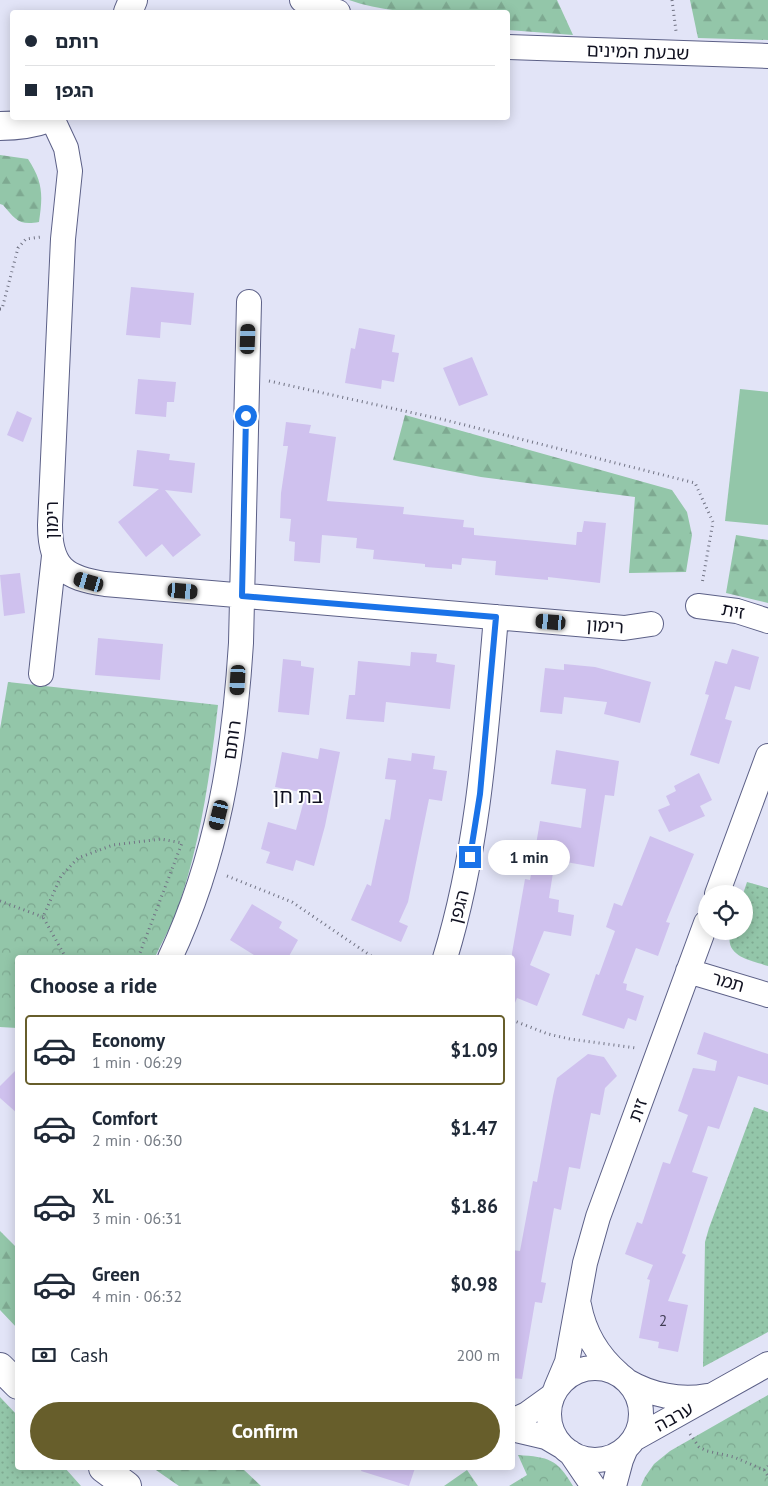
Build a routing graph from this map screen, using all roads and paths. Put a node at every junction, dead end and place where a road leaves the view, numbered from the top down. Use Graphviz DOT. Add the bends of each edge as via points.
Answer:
graph roads {
  1 [pos="302,0"];
  2 [pos="672,0"];
  3 [pos="332,10"];
  4 [pos="510,47"];
  5 [pos="679,53"];
  6 [pos="768,56"];
  7 [pos="44,120"];
  8 [pos="51,120"];
  9 [pos="0,126"];
  10 [pos="64,233"];
  11 [pos="249,302"];
  12 [pos="0,308"];
  13 [pos="247,376"];
  14 [pos="54,556"];
  15 [pos="242,596"];
  16 [pos="698,606"];
  17 [pos="496,617"];
  18 [pos="768,620"];
  19 [pos="651,624"];
  20 [pos="41,674"];
  21 [pos="768,756"];
  22 [pos="205,867"];
  23 [pos="720,885"];
  24 [pos="0,901"];
  25 [pos="43,917"];
  26 [pos="700,940"];
  27 [pos="64,955"];
  28 [pos="139,955"];
  29 [pos="171,955"];
  30 [pos="370,955"];
  31 [pos="446,955"];
  32 [pos="688,972"];
  33 [pos="768,995"];
  34 [pos="515,1021"];
  35 [pos="660,1051"];
  36 [pos="578,1299"];
  37 [pos="768,1364"];
  38 [pos="0,1367"];
  39 [pos="624,1378"];
  40 [pos="15,1382"];
  41 [pos="554,1392"];
  42 [pos="714,1395"];
  43 [pos="679,1414"];
  44 [pos="515,1420"];
  45 [pos="515,1429"];
  46 [pos="630,1444"];
  47 [pos="567,1450"];
  48 [pos="768,1466"];
  49 [pos="92,1470"];
  50 [pos="106,1470"];
  51 [pos="764,1470"];
  52 [pos="768,1476"];
  53 [pos="104,1486"];
  54 [pos="127,1486"];
  55 [pos="593,1486"];
  56 [pos="614,1486"];
  1 -- 3 [label="street"];
  2 -- 5 [label="path"];
  4 -- 5 [label="street, שבעת המינים"];
  5 -- 6 [label="street, שבעת המינים"];
  7 -- 9 [label="main road"];
  8 -- 10 [label="street, רימון" via="69,160"];
  10 -- 12 [label="path" via="26,239 18,248"];
  10 -- 14 [label="street, רימון" via="50,524"];
  11 -- 13 [label="street, רותם"];
  13 -- 15 [label="street, רותם"];
  13 -- 16 [label="path" via="445,420 695,483 713,522"];
  14 -- 15 [label="street, רימון" via="66,572 89,582"];
  14 -- 20 [label="street"];
  15 -- 17 [label="street, רימון"];
  15 -- 22 [label="street, רותם" via="238,698 232,749"];
  16 -- 18 [label="street, זית" via="737,611"];
  17 -- 19 [label="street, רימון" via="624,628"];
  17 -- 31 [label="street, הגפן" via="480,794 464,889"];
  21 -- 23 [label="street"];
  22 -- 29 [label="street, רותם"];
  22 -- 30 [label="path" via="292,902"];
  24 -- 25 [label="path"];
  25 -- 27 [label="path"];
  25 -- 28 [label="path" via="60,876 78,858 112,845 162,839 182,843"];
  26 -- 32 [label="street, זית"];
  32 -- 33 [label="street, תמר"];
  32 -- 35 [label="street, זית"];
  34 -- 35 [label="path" via="570,1039"];
  35 -- 36 [label="street, זית" via="596,1224"];
  36 -- 39 [label="street, זית" via="585,1327 594,1345 606,1362"];
  36 -- 41 [label="street, זית" via="567,1362"];
  37 -- 42 [label="street, ערבה"];
  38 -- 40 [label="main road"];
  39 -- 41 [label="street" via="604,1368 585,1368 569,1376"];
  39 -- 42 [label="street, ערבה" via="646,1390 672,1396"];
  39 -- 46 [label="street" via="641,1403 641,1422"];
  41 -- 44 [label="street" via="528,1414"];
  41 -- 47 [label="street" via="550,1424 557,1440"];
  42 -- 43 [label="street, ערבה"];
  43 -- 46 [label="street, ערבה"];
  43 -- 51 [label="path" via="699,1447"];
  45 -- 47 [label="street" via="546,1437"];
  46 -- 47 [label="street" via="614,1456 597,1460 578,1457"];
  46 -- 56 [label="street" via="619,1465"];
  47 -- 55 [label="street"];
  48 -- 51 [label="path"];
  49 -- 53 [label="main road"];
  50 -- 54 [label="main road"];
  51 -- 52 [label="path"];
}
